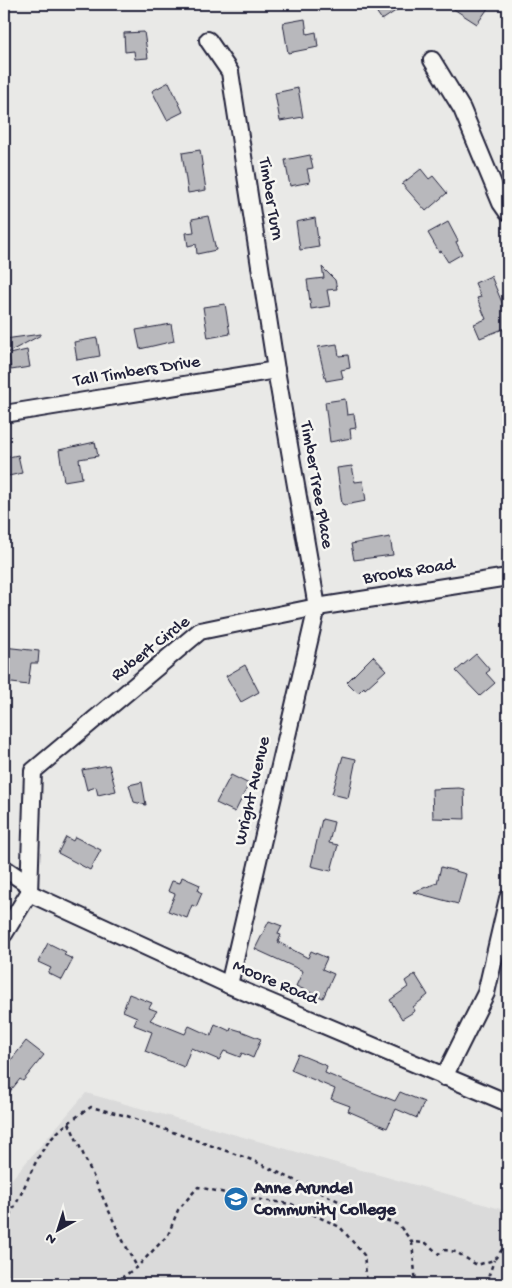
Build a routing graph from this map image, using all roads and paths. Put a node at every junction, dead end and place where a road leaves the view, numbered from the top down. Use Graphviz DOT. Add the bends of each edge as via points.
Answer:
graph roads {
  1 [pos="208,40"];
  2 [pos="432,60"];
  3 [pos="508,213"];
  4 [pos="276,370"];
  5 [pos="4,414"];
  6 [pos="508,577"];
  7 [pos="317,607"];
  8 [pos="4,868"];
  9 [pos="29,889"];
  10 [pos="508,898"];
  11 [pos="4,934"];
  12 [pos="228,985"];
  13 [pos="444,1077"];
  14 [pos="508,1103"];
  15 [pos="69,1123"];
  16 [pos="4,1222"];
  17 [pos="412,1242"];
  18 [pos="508,1242"];
  19 [pos="494,1260"];
  20 [pos="137,1267"];
  21 [pos="74,1284"];
  22 [pos="367,1284"];
  23 [pos="416,1284"];
  24 [pos="486,1284"];
  1 -- 4 [label="street, Timber Turn" via="230,72"];
  2 -- 3 [label="street" via="462,109"];
  4 -- 5 [label="street, Tall Timbers Drive"];
  4 -- 7 [label="street, Timber Tree Place"];
  6 -- 7 [label="street, Brooks Road"];
  7 -- 9 [label="street, Rubert Circle" via="200,631 33,771"];
  7 -- 12 [label="street, Wright Avenue"];
  8 -- 9 [label="street, Moore Road"];
  9 -- 11 [label="street"];
  9 -- 12 [label="street, Moore Road"];
  10 -- 13 [label="street" via="486,993"];
  12 -- 13 [label="street, Moore Road"];
  13 -- 14 [label="street, Moore Road"];
  15 -- 16 [label="path" via="60,1128 46,1146 18,1203"];
  15 -- 17 [label="path" via="91,1107 196,1139 252,1160 353,1208 399,1225"];
  15 -- 20 [label="path"];
  17 -- 19 [label="path" via="426,1242 439,1254 445,1250 456,1252 477,1265"];
  17 -- 23 [label="path"];
  18 -- 19 [label="path"];
  19 -- 24 [label="path"];
  20 -- 21 [label="path" via="117,1281"];
  20 -- 22 [label="path" via="168,1234 178,1210 198,1186 291,1204 340,1227 364,1255"];
}
